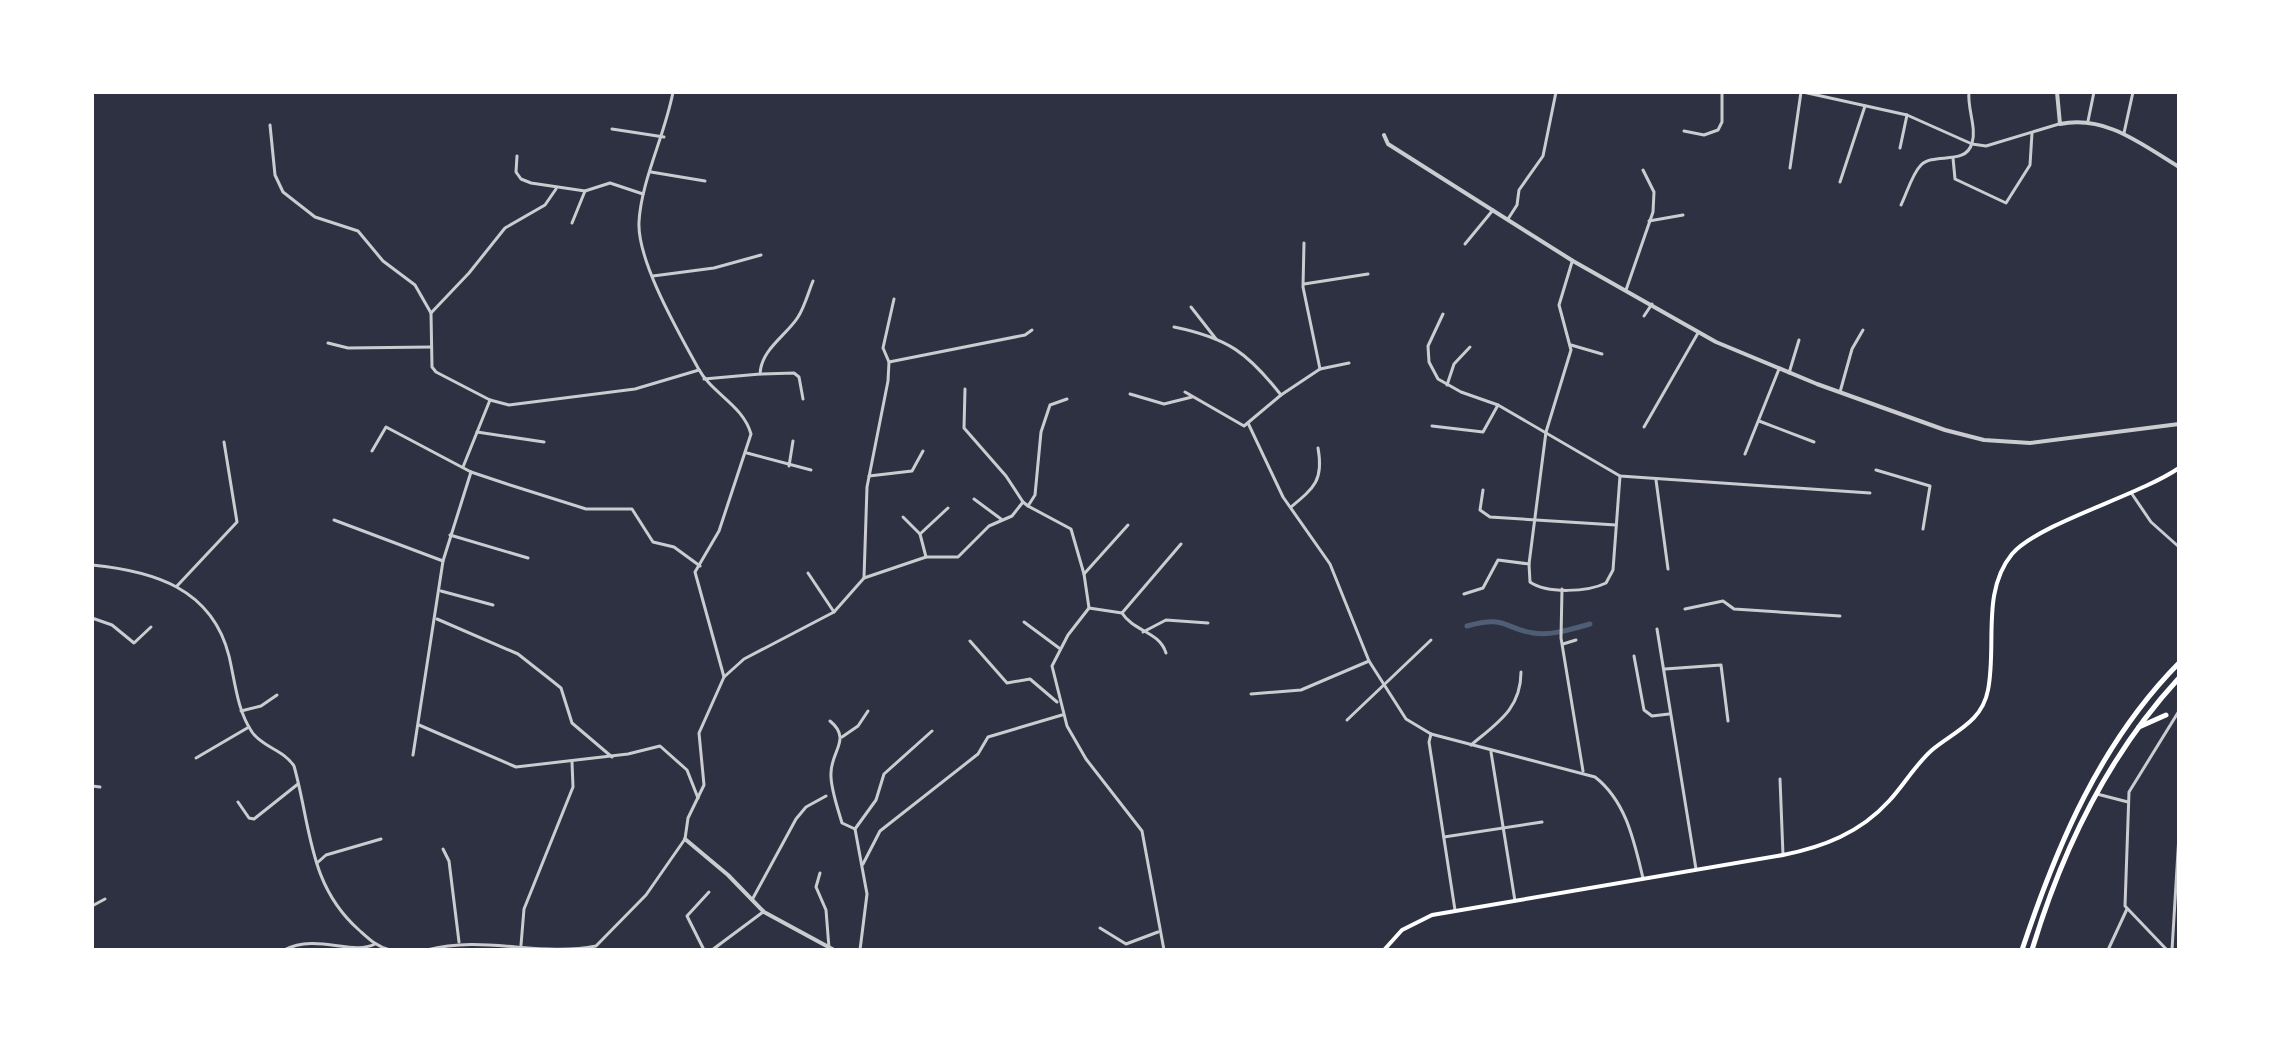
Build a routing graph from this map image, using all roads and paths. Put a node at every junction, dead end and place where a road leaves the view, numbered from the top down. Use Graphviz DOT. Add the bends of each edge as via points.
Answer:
graph roads {
  1 [pos="673,92"];
  2 [pos="1556,92"];
  3 [pos="1722,92"];
  4 [pos="1802,92"];
  5 [pos="1846,92"];
  6 [pos="1969,92"];
  7 [pos="2057,92"];
  8 [pos="2094,92"];
  9 [pos="2133,92"];
  10 [pos="1842,100"];
  11 [pos="1865,106"];
  12 [pos="1907,115"];
  13 [pos="2088,121"];
  14 [pos="2060,124"];
  15 [pos="270,125"];
  16 [pos="612,129"];
  17 [pos="1684,131"];
  18 [pos="2032,133"];
  19 [pos="2124,133"];
  20 [pos="1384,135"];
  21 [pos="664,137"];
  22 [pos="1972,144"];
  23 [pos="1900,148"];
  24 [pos="517,156"];
  25 [pos="1953,158"];
  26 [pos="2179,167"];
  27 [pos="1790,168"];
  28 [pos="1643,170"];
  29 [pos="651,172"];
  30 [pos="705,181"];
  31 [pos="1840,182"];
  32 [pos="556,189"];
  33 [pos="585,191"];
  34 [pos="643,194"];
  35 [pos="1901,205"];
  36 [pos="1494,209"];
  37 [pos="1683,215"];
  38 [pos="1508,219"];
  39 [pos="1649,221"];
  40 [pos="572,223"];
  41 [pos="1304,243"];
  42 [pos="1465,244"];
  43 [pos="761,255"];
  44 [pos="1573,261"];
  45 [pos="1368,274"];
  46 [pos="653,276"];
  47 [pos="813,281"];
  48 [pos="1304,284"];
  49 [pos="1626,290"];
  50 [pos="894,299"];
  51 [pos="1652,304"];
  52 [pos="1191,307"];
  53 [pos="431,313"];
  54 [pos="1443,314"];
  55 [pos="1644,316"];
  56 [pos="1174,327"];
  57 [pos="1032,330"];
  58 [pos="1863,330"];
  59 [pos="1699,332"];
  60 [pos="1216,339"];
  61 [pos="1799,340"];
  62 [pos="328,343"];
  63 [pos="1571,345"];
  64 [pos="431,347"];
  65 [pos="1470,347"];
  66 [pos="1602,354"];
  67 [pos="889,362"];
  68 [pos="1349,363"];
  69 [pos="1320,369"];
  70 [pos="1779,369"];
  71 [pos="699,370"];
  72 [pos="1789,373"];
  73 [pos="760,374"];
  74 [pos="704,379"];
  75 [pos="1447,385"];
  76 [pos="965,389"];
  77 [pos="1185,392"];
  78 [pos="1840,392"];
  79 [pos="1130,394"];
  80 [pos="1281,395"];
  81 [pos="1194,397"];
  82 [pos="803,399"];
  83 [pos="1067,399"];
  84 [pos="490,400"];
  85 [pos="1498,405"];
  86 [pos="1759,421"];
  87 [pos="1248,423"];
  88 [pos="2179,424"];
  89 [pos="1432,426"];
  90 [pos="1644,427"];
  91 [pos="477,432"];
  92 [pos="1546,432"];
  93 [pos="793,441"];
  94 [pos="224,442"];
  95 [pos="544,442"];
  96 [pos="1814,442"];
  97 [pos="1318,448"];
  98 [pos="372,451"];
  99 [pos="923,451"];
  100 [pos="747,453"];
  101 [pos="1745,454"];
  102 [pos="789,466"];
  103 [pos="463,467"];
  104 [pos="2179,468"];
  105 [pos="811,470"];
  106 [pos="1876,470"];
  107 [pos="471,472"];
  108 [pos="869,476"];
  109 [pos="1620,476"];
  110 [pos="1656,480"];
  111 [pos="1483,490"];
  112 [pos="1870,493"];
  113 [pos="2132,494"];
  114 [pos="974,499"];
  115 [pos="1023,502"];
  116 [pos="1028,506"];
  117 [pos="1291,507"];
  118 [pos="948,508"];
  119 [pos="903,517"];
  120 [pos="1001,519"];
  121 [pos="334,520"];
  122 [pos="1535,520"];
  123 [pos="1128,525"];
  124 [pos="1616,525"];
  125 [pos="1923,529"];
  126 [pos="920,534"];
  127 [pos="450,535"];
  128 [pos="1181,544"];
  129 [pos="2179,547"];
  130 [pos="926,557"];
  131 [pos="528,558"];
  132 [pos="443,561"];
  133 [pos="1529,564"];
  134 [pos="92,565"];
  135 [pos="700,566"];
  136 [pos="1668,569"];
  137 [pos="808,573"];
  138 [pos="1084,574"];
  139 [pos="864,578"];
  140 [pos="177,586"];
  141 [pos="1562,589"];
  142 [pos="441,591"];
  143 [pos="1464,594"];
  144 [pos="493,605"];
  145 [pos="1089,608"];
  146 [pos="1685,609"];
  147 [pos="834,612"];
  148 [pos="1122,613"];
  149 [pos="1840,616"];
  150 [pos="92,618"];
  151 [pos="437,619"];
  152 [pos="1024,622"];
  153 [pos="1208,623"];
  154 [pos="151,627"];
  155 [pos="1657,629"];
  156 [pos="1143,632"];
  157 [pos="1431,640"];
  158 [pos="1576,640"];
  159 [pos="970,641"];
  160 [pos="1563,644"];
  161 [pos="1059,648"];
  162 [pos="1166,653"];
  163 [pos="1634,656"];
  164 [pos="1369,661"];
  165 [pos="2179,663"];
  166 [pos="1665,669"];
  167 [pos="1521,672"];
  168 [pos="724,677"];
  169 [pos="2179,678"];
  170 [pos="1383,688"];
  171 [pos="1251,694"];
  172 [pos="277,695"];
  173 [pos="2157,702"];
  174 [pos="1059,705"];
  175 [pos="2179,710"];
  176 [pos="241,711"];
  177 [pos="868,711"];
  178 [pos="1669,714"];
  179 [pos="1062,715"];
  180 [pos="2166,715"];
  181 [pos="1347,720"];
  182 [pos="830,721"];
  183 [pos="1728,721"];
  184 [pos="419,725"];
  185 [pos="249,727"];
  186 [pos="2138,727"];
  187 [pos="932,731"];
  188 [pos="1431,734"];
  189 [pos="842,737"];
  190 [pos="1471,745"];
  191 [pos="1491,752"];
  192 [pos="413,755"];
  193 [pos="612,757"];
  194 [pos="196,758"];
  195 [pos="572,761"];
  196 [pos="1583,772"];
  197 [pos="1780,779"];
  198 [pos="298,784"];
  199 [pos="92,786"];
  200 [pos="100,787"];
  201 [pos="2097,793"];
  202 [pos="826,796"];
  203 [pos="698,798"];
  204 [pos="238,802"];
  205 [pos="2128,802"];
  206 [pos="1542,822"];
  207 [pos="1503,828"];
  208 [pos="855,829"];
  209 [pos="2179,835"];
  210 [pos="1444,837"];
  211 [pos="381,839"];
  212 [pos="685,839"];
  213 [pos="443,849"];
  214 [pos="2178,850"];
  215 [pos="1783,855"];
  216 [pos="317,863"];
  217 [pos="863,864"];
  218 [pos="1696,869"];
  219 [pos="820,873"];
  220 [pos="1643,878"];
  221 [pos="709,892"];
  222 [pos="105,899"];
  223 [pos="752,900"];
  224 [pos="1515,901"];
  225 [pos="92,906"];
  226 [pos="2127,909"];
  227 [pos="1455,910"];
  228 [pos="764,912"];
  229 [pos="1100,928"];
  230 [pos="1158,932"];
  231 [pos="459,942"];
  232 [pos="375,944"];
  233 [pos="521,945"];
  234 [pos="531,948"];
  235 [pos="586,949"];
  236 [pos="831,949"];
  237 [pos="284,950"];
  238 [pos="387,950"];
  239 [pos="427,950"];
  240 [pos="704,950"];
  241 [pos="712,950"];
  242 [pos="860,950"];
  243 [pos="1164,950"];
  244 [pos="1384,950"];
  245 [pos="2022,950"];
  246 [pos="2032,950"];
  247 [pos="2108,950"];
  248 [pos="2169,950"];
  1 -- 21 [label="street"];
  2 -- 38 [label="street" via="1543,156 1519,190"];
  3 -- 17 [label="street" via="1718,130 1704,135"];
  4 -- 10 [label="street"];
  4 -- 27 [label="street"];
  5 -- 10 [label="street"];
  6 -- 22 [label="street"];
  7 -- 14 [label="street"];
  8 -- 13 [label="street"];
  9 -- 19 [label="street"];
  10 -- 11 [label="street"];
  11 -- 12 [label="street"];
  11 -- 31 [label="street"];
  12 -- 22 [label="street"];
  12 -- 23 [label="street"];
  13 -- 14 [label="street"];
  13 -- 19 [label="street"];
  14 -- 18 [label="street"];
  15 -- 53 [label="street" via="275,175 283,192 315,217 358,231 383,261 415,285"];
  16 -- 21 [label="street"];
  18 -- 22 [label="street" via="1998,145"];
  18 -- 25 [label="street" via="2030,165 2006,203 1955,179"];
  19 -- 26 [label="street"];
  20 -- 36 [label="street" via="1388,144"];
  21 -- 29 [label="street"];
  22 -- 25 [label="street"];
  24 -- 32 [label="street" via="521,179"];
  25 -- 35 [label="street" via="1920,166"];
  28 -- 39 [label="street" via="1654,192"];
  29 -- 30 [label="street"];
  29 -- 34 [label="street"];
  32 -- 33 [label="street"];
  32 -- 53 [label="street" via="545,205 505,228"];
  33 -- 34 [label="street" via="610,183"];
  33 -- 40 [label="street"];
  34 -- 46 [label="street" via="639,232"];
  36 -- 38 [label="street"];
  36 -- 42 [label="street"];
  37 -- 39 [label="street"];
  38 -- 44 [label="street"];
  39 -- 49 [label="street"];
  41 -- 48 [label="street"];
  43 -- 46 [label="street"];
  44 -- 49 [label="street"];
  44 -- 63 [label="street" via="1559,305"];
  45 -- 48 [label="street"];
  46 -- 71 [label="street"];
  47 -- 73 [label="street" via="798,317 779,336"];
  48 -- 69 [label="street"];
  49 -- 51 [label="street"];
  50 -- 67 [label="street" via="883,348"];
  51 -- 55 [label="street"];
  51 -- 59 [label="street"];
  52 -- 60 [label="street"];
  53 -- 64 [label="street"];
  54 -- 75 [label="street" via="1428,346 1433,370"];
  56 -- 60 [label="street"];
  57 -- 67 [label="street"];
  58 -- 78 [label="street"];
  59 -- 70 [label="street"];
  59 -- 90 [label="street"];
  60 -- 80 [label="street" via="1250,358"];
  61 -- 72 [label="street"];
  62 -- 64 [label="street" via="348,348"];
  63 -- 66 [label="street"];
  63 -- 92 [label="street"];
  64 -- 84 [label="street" via="436,372"];
  65 -- 75 [label="street" via="1454,364"];
  67 -- 108 [label="street"];
  68 -- 69 [label="street"];
  69 -- 80 [label="street"];
  70 -- 72 [label="street"];
  70 -- 86 [label="street"];
  71 -- 74 [label="street"];
  71 -- 84 [label="street" via="613,392 509,405"];
  72 -- 78 [label="street"];
  73 -- 74 [label="street"];
  73 -- 82 [label="street" via="794,373"];
  74 -- 100 [label="street" via="746,421 751,434"];
  75 -- 85 [label="street"];
  76 -- 115 [label="street" via="964,428"];
  77 -- 81 [label="street"];
  78 -- 88 [label="street" via="1945,430 1998,442 2042,443"];
  79 -- 81 [label="street" via="1164,404"];
  80 -- 87 [label="street"];
  81 -- 87 [label="street" via="1238,424"];
  83 -- 116 [label="street" via="1050,405 1041,432 1035,495"];
  84 -- 91 [label="street"];
  85 -- 89 [label="street" via="1483,432"];
  85 -- 92 [label="street"];
  86 -- 96 [label="street"];
  86 -- 101 [label="street"];
  87 -- 117 [label="street"];
  91 -- 95 [label="street"];
  91 -- 103 [label="street"];
  92 -- 109 [label="street"];
  92 -- 122 [label="street"];
  93 -- 102 [label="street"];
  94 -- 140 [label="street" via="237,522"];
  97 -- 117 [label="street" via="1318,483"];
  98 -- 103 [label="street" via="386,427"];
  99 -- 108 [label="street" via="912,471"];
  100 -- 102 [label="street"];
  100 -- 135 [label="street" via="719,531"];
  102 -- 105 [label="street"];
  103 -- 107 [label="street"];
  104 -- 113 [label="main road"];
  106 -- 125 [label="street" via="1930,486"];
  107 -- 127 [label="street"];
  107 -- 135 [label="street" via="586,509 632,509 648,538 674,547"];
  108 -- 139 [label="street"];
  109 -- 110 [label="street"];
  109 -- 124 [label="street"];
  110 -- 112 [label="street"];
  110 -- 136 [label="street"];
  111 -- 122 [label="street" via="1484,515"];
  113 -- 129 [label="street" via="2151,522"];
  113 -- 215 [label="main road" via="2017,549 1998,582 1988,690 1978,715 1923,759 1866,822 1826,844"];
  114 -- 120 [label="street"];
  115 -- 116 [label="street"];
  115 -- 120 [label="street" via="1012,516"];
  116 -- 138 [label="street" via="1071,529"];
  117 -- 164 [label="street" via="1330,564"];
  118 -- 126 [label="street"];
  119 -- 126 [label="street"];
  120 -- 130 [label="street" via="958,557"];
  121 -- 132 [label="street"];
  122 -- 124 [label="street"];
  122 -- 133 [label="street"];
  123 -- 138 [label="street"];
  124 -- 141 [label="street" via="1613,570 1606,583"];
  126 -- 130 [label="street"];
  127 -- 131 [label="street"];
  127 -- 132 [label="street"];
  128 -- 148 [label="street"];
  130 -- 139 [label="street"];
  132 -- 142 [label="street"];
  133 -- 141 [label="street" via="1530,582"];
  133 -- 143 [label="street" via="1498,560 1483,588"];
  134 -- 140 [label="street" via="149,572"];
  135 -- 168 [label="street" via="695,572 697,590"];
  137 -- 147 [label="street"];
  138 -- 145 [label="street"];
  139 -- 147 [label="street"];
  140 -- 176 [label="street" via="223,635"];
  141 -- 160 [label="street"];
  142 -- 144 [label="street"];
  142 -- 151 [label="street"];
  145 -- 148 [label="street"];
  145 -- 161 [label="street"];
  146 -- 149 [label="street" via="1723,601 1734,609"];
  147 -- 168 [label="street" via="744,659"];
  148 -- 156 [label="street"];
  150 -- 154 [label="street" via="112,625 134,643"];
  151 -- 184 [label="street"];
  151 -- 193 [label="street" via="518,654 561,688 572,723"];
  152 -- 161 [label="street"];
  153 -- 156 [label="street" via="1166,620"];
  155 -- 166 [label="street"];
  156 -- 162 [label="street" via="1156,637"];
  157 -- 170 [label="street"];
  158 -- 160 [label="street"];
  159 -- 174 [label="street" via="1007,683 1030,679"];
  160 -- 196 [label="street"];
  161 -- 174 [label="street" via="1052,666"];
  163 -- 178 [label="street" via="1644,710 1652,716"];
  164 -- 170 [label="street"];
  164 -- 171 [label="street" via="1301,690"];
  165 -- 245 [label="highway" via="2097,769 2053,862"];
  166 -- 178 [label="street"];
  166 -- 183 [label="street" via="1721,665"];
  167 -- 190 [label="street" via="1509,714"];
  168 -- 203 [label="street" via="699,733 704,785"];
  169 -- 173 [label="highway"];
  170 -- 181 [label="street"];
  170 -- 188 [label="street" via="1406,719"];
  172 -- 176 [label="street"];
  173 -- 180 [label="highway" via="2158,713"];
  173 -- 186 [label="highway"];
  174 -- 179 [label="street"];
  175 -- 180 [label="street"];
  175 -- 205 [label="street" via="2134,780"];
  176 -- 185 [label="street"];
  177 -- 189 [label="street"];
  178 -- 218 [label="street"];
  179 -- 217 [label="street" via="988,737 978,754 880,831"];
  179 -- 230 [label="street" via="1086,759 1140,826"];
  180 -- 186 [label="highway"];
  182 -- 189 [label="street"];
  184 -- 192 [label="street"];
  184 -- 195 [label="street" via="516,767"];
  185 -- 194 [label="street"];
  185 -- 198 [label="street" via="291,761"];
  186 -- 201 [label="highway"];
  187 -- 208 [label="street" via="884,774 876,800"];
  188 -- 190 [label="street"];
  188 -- 210 [label="street"];
  189 -- 208 [label="street" via="831,778 842,823"];
  190 -- 191 [label="street"];
  191 -- 196 [label="street"];
  191 -- 207 [label="street"];
  193 -- 195 [label="street"];
  193 -- 203 [label="street" via="660,746 687,770"];
  195 -- 233 [label="street" via="573,787 524,909"];
  196 -- 220 [label="street" via="1601,782 1619,806 1634,838"];
  197 -- 215 [label="street"];
  198 -- 204 [label="street" via="254,819"];
  198 -- 216 [label="street"];
  199 -- 200 [label="street"];
  201 -- 205 [label="street"];
  201 -- 246 [label="highway" via="2066,857"];
  202 -- 223 [label="street" via="796,819"];
  203 -- 212 [label="street"];
  205 -- 226 [label="street"];
  206 -- 207 [label="street"];
  207 -- 210 [label="street"];
  207 -- 224 [label="street"];
  208 -- 217 [label="street"];
  209 -- 214 [label="street"];
  210 -- 227 [label="street"];
  211 -- 216 [label="street" via="326,855"];
  212 -- 223 [label="street"];
  212 -- 235 [label="street" via="646,895 605,940"];
  213 -- 231 [label="street"];
  214 -- 248 [label="street"];
  215 -- 218 [label="main road"];
  216 -- 232 [label="street" via="333,902"];
  217 -- 242 [label="street" via="867,894"];
  218 -- 220 [label="main road"];
  219 -- 236 [label="street" via="816,887 826,910"];
  220 -- 224 [label="main road"];
  221 -- 240 [label="street" via="687,916"];
  222 -- 225 [label="street"];
  223 -- 228 [label="street"];
  224 -- 227 [label="main road"];
  226 -- 247 [label="street"];
  226 -- 248 [label="street"];
  227 -- 244 [label="main road" via="1414,922"];
  228 -- 236 [label="street"];
  228 -- 241 [label="street"];
  229 -- 230 [label="street" via="1126,944"];
  230 -- 243 [label="street"];
  231 -- 233 [label="street"];
  231 -- 239 [label="street"];
  232 -- 237 [label="street" via="364,948 316,941"];
  232 -- 238 [label="street"];
  233 -- 234 [label="street"];
  234 -- 235 [label="street"];
}
